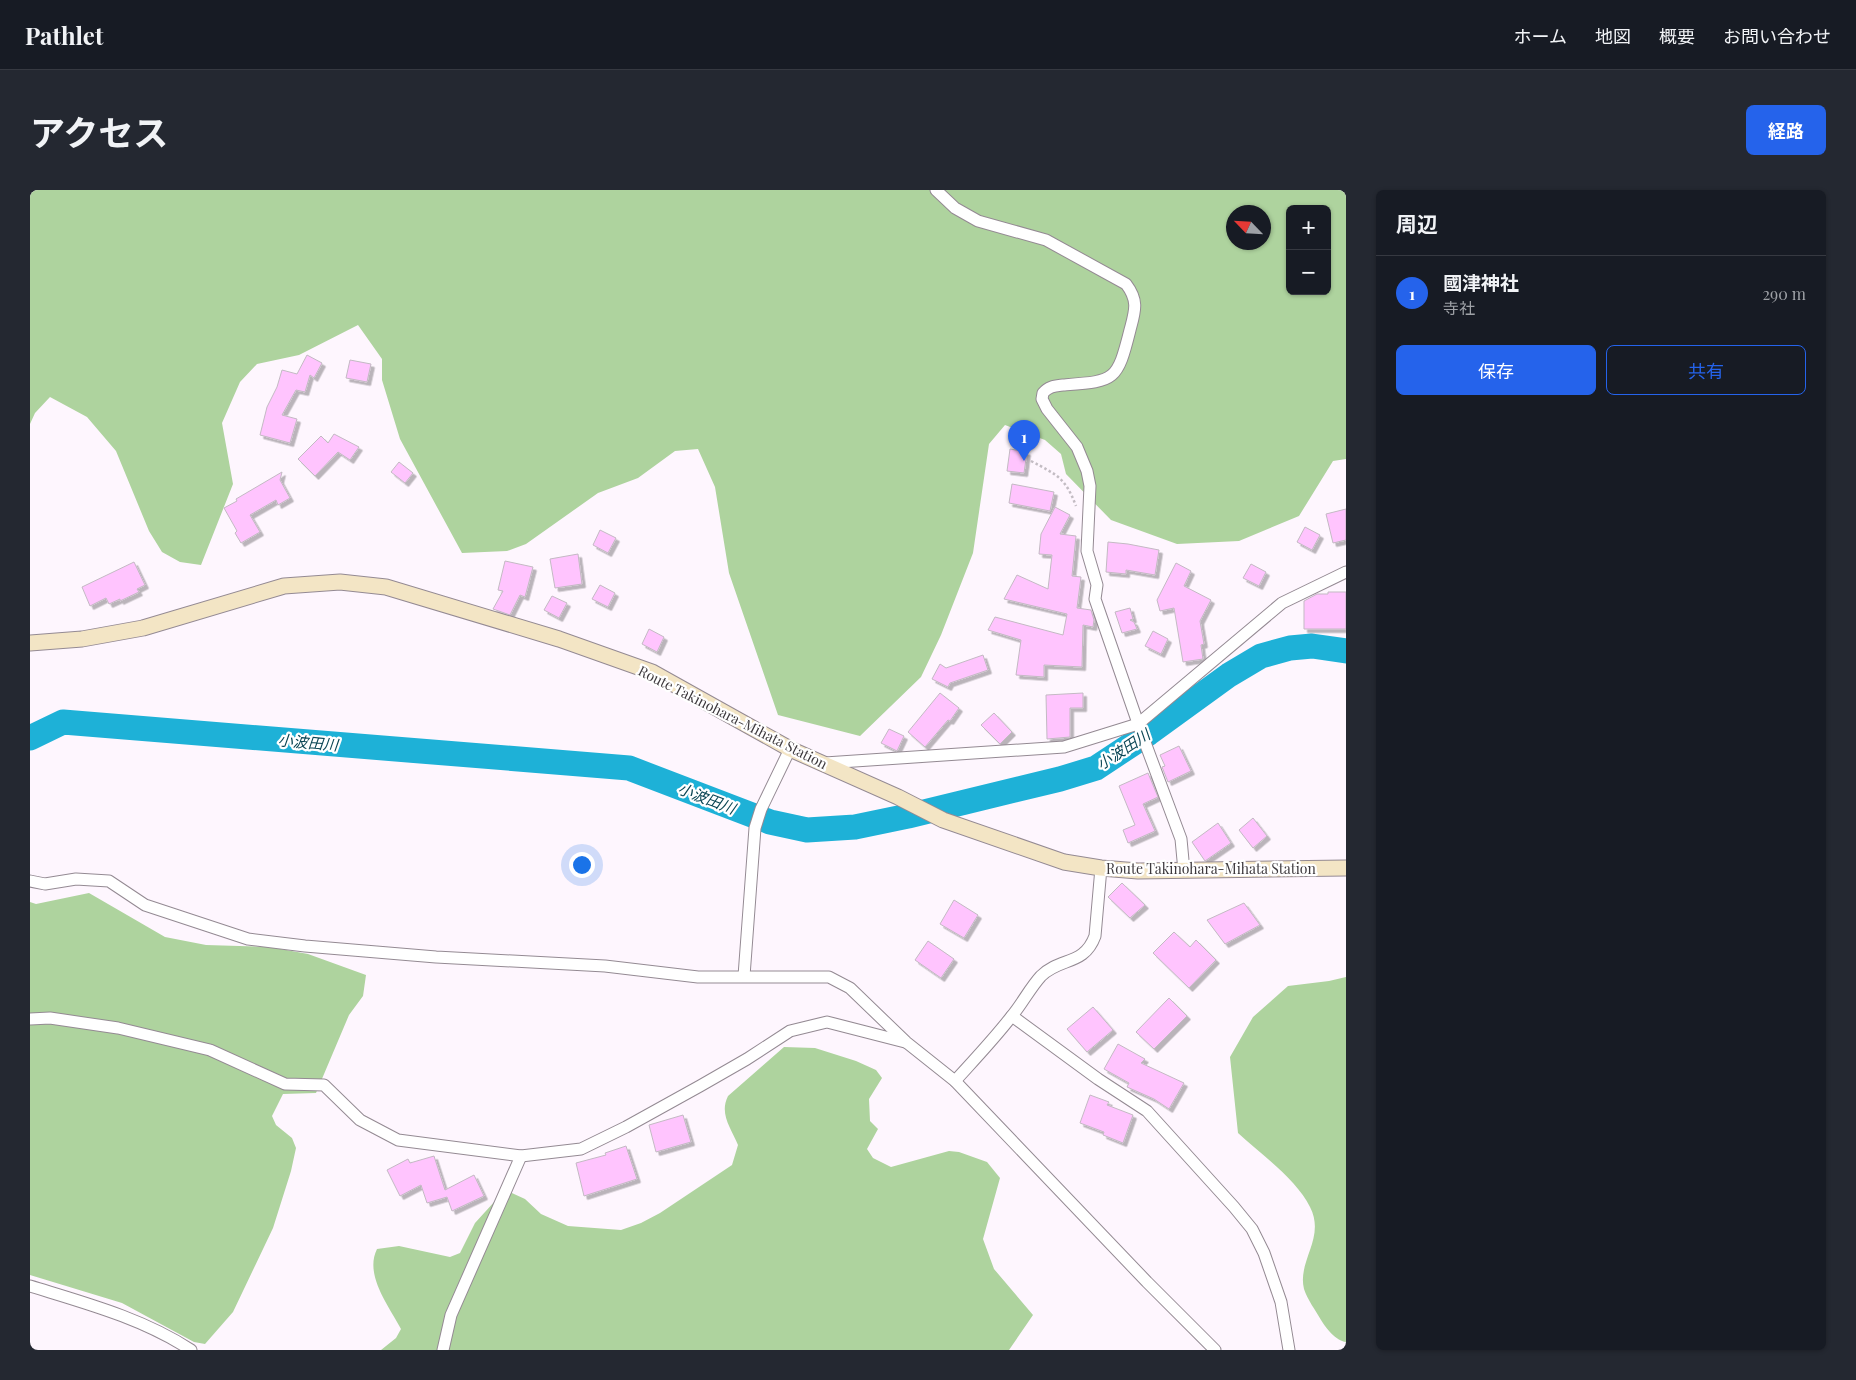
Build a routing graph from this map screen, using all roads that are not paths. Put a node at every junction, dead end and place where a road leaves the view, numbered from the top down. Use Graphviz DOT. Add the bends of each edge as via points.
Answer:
graph roads {
  1 [pos="936,190"];
  2 [pos="1346,572"];
  3 [pos="30,643"];
  4 [pos="1139,727"];
  5 [pos="790,749"];
  6 [pos="823,764"];
  7 [pos="1101,868"];
  8 [pos="1346,868"];
  9 [pos="1184,871"];
  10 [pos="30,881"];
  11 [pos="744,976"];
  12 [pos="1012,1016"];
  13 [pos="30,1019"];
  14 [pos="906,1042"];
  15 [pos="955,1081"];
  16 [pos="521,1156"];
  17 [pos="30,1286"];
  18 [pos="191,1350"];
  19 [pos="443,1350"];
  20 [pos="1215,1350"];
  21 [pos="1289,1350"];
  1 -- 4 [label="street" via="955,208 978,221 1046,240 1126,284 1134,294 1136,309 1123,359 1114,374 1101,382 1052,386 1043,393 1042,400 1078,447 1087,471 1090,486 1087,551 1097,585 1095,599"];
  2 -- 4 [label="street" via="1282,603"];
  3 -- 5 [label="main road, Route Takinohara-Mihata Station" via="82,639 143,628 284,586 340,582 386,587 559,639 652,672"];
  4 -- 6 [label="street" via="1064,747"];
  4 -- 9 [label="street" via="1181,839"];
  5 -- 6 [label="main road, Route Takinohara-Mihata Station"];
  5 -- 11 [label="street" via="755,828"];
  6 -- 7 [label="main road, Route Takinohara-Mihata Station" via="943,820 1064,862"];
  7 -- 9 [label="main road, Route Takinohara-Mihata Station"];
  7 -- 12 [label="street" via="1092,945 1087,952 1041,976"];
  8 -- 9 [label="main road, Route Takinohara-Mihata Station"];
  10 -- 11 [label="street" via="45,884 76,879 110,881 145,905 248,939 436,957 605,966 698,977"];
  11 -- 14 [label="street" via="830,977 850,988"];
  12 -- 15 [label="street"];
  12 -- 21 [label="street" via="1147,1111 1234,1207 1252,1229 1264,1253 1281,1302"];
  13 -- 16 [label="street" via="50,1018 118,1028 210,1050 285,1084 324,1085 360,1120 398,1140"];
  14 -- 15 [label="street"];
  14 -- 16 [label="street" via="827,1022 790,1031 700,1086 581,1149"];
  15 -- 20 [label="street"];
  16 -- 19 [label="street" via="451,1316"];
  17 -- 18 [label="street" via="115,1312"];
}
